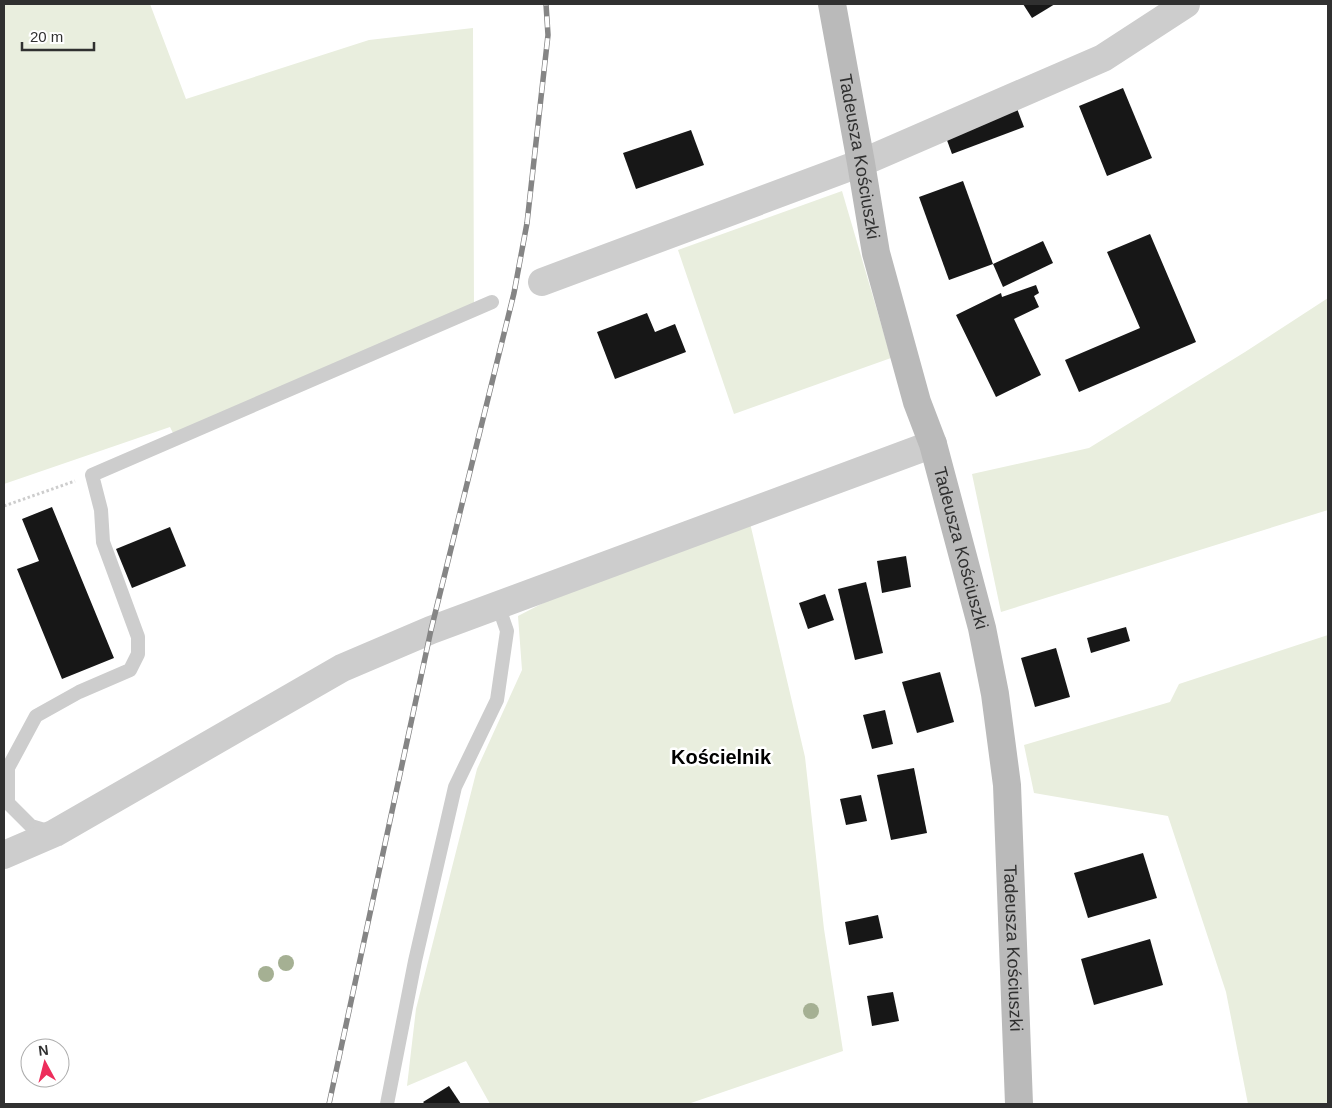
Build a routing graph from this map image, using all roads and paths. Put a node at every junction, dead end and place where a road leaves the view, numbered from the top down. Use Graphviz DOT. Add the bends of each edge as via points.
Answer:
graph roads {
  1 [pos="832,4"];
  2 [pos="1186,4"];
  3 [pos="862,163"];
  4 [pos="542,282"];
  5 [pos="492,302"];
  6 [pos="933,444"];
  7 [pos="92,475"];
  8 [pos="4,506"];
  9 [pos="498,605"];
  10 [pos="55,833"];
  11 [pos="4,855"];
  12 [pos="386,1104"];
  13 [pos="1020,1104"];
  1 -- 3 [label="main road, Tadeusza Kościuszki"];
  2 -- 3 [label="street" via="1102,58"];
  3 -- 4 [label="street"];
  3 -- 6 [label="main road, Tadeusza Kościuszki" via="876,253 917,402"];
  5 -- 7 [label="lane"];
  6 -- 9 [label="street"];
  6 -- 13 [label="main road, Tadeusza Kościuszki" via="982,628 1007,785"];
  7 -- 8 [label="path"];
  7 -- 10 [label="lane" via="101,510 103,542 138,637 138,654 130,670 79,692 36,716 8,768 8,803 30,826"];
  9 -- 10 [label="street" via="342,668"];
  9 -- 12 [label="lane" via="508,631 497,700 455,787"];
  10 -- 11 [label="street"];
}
